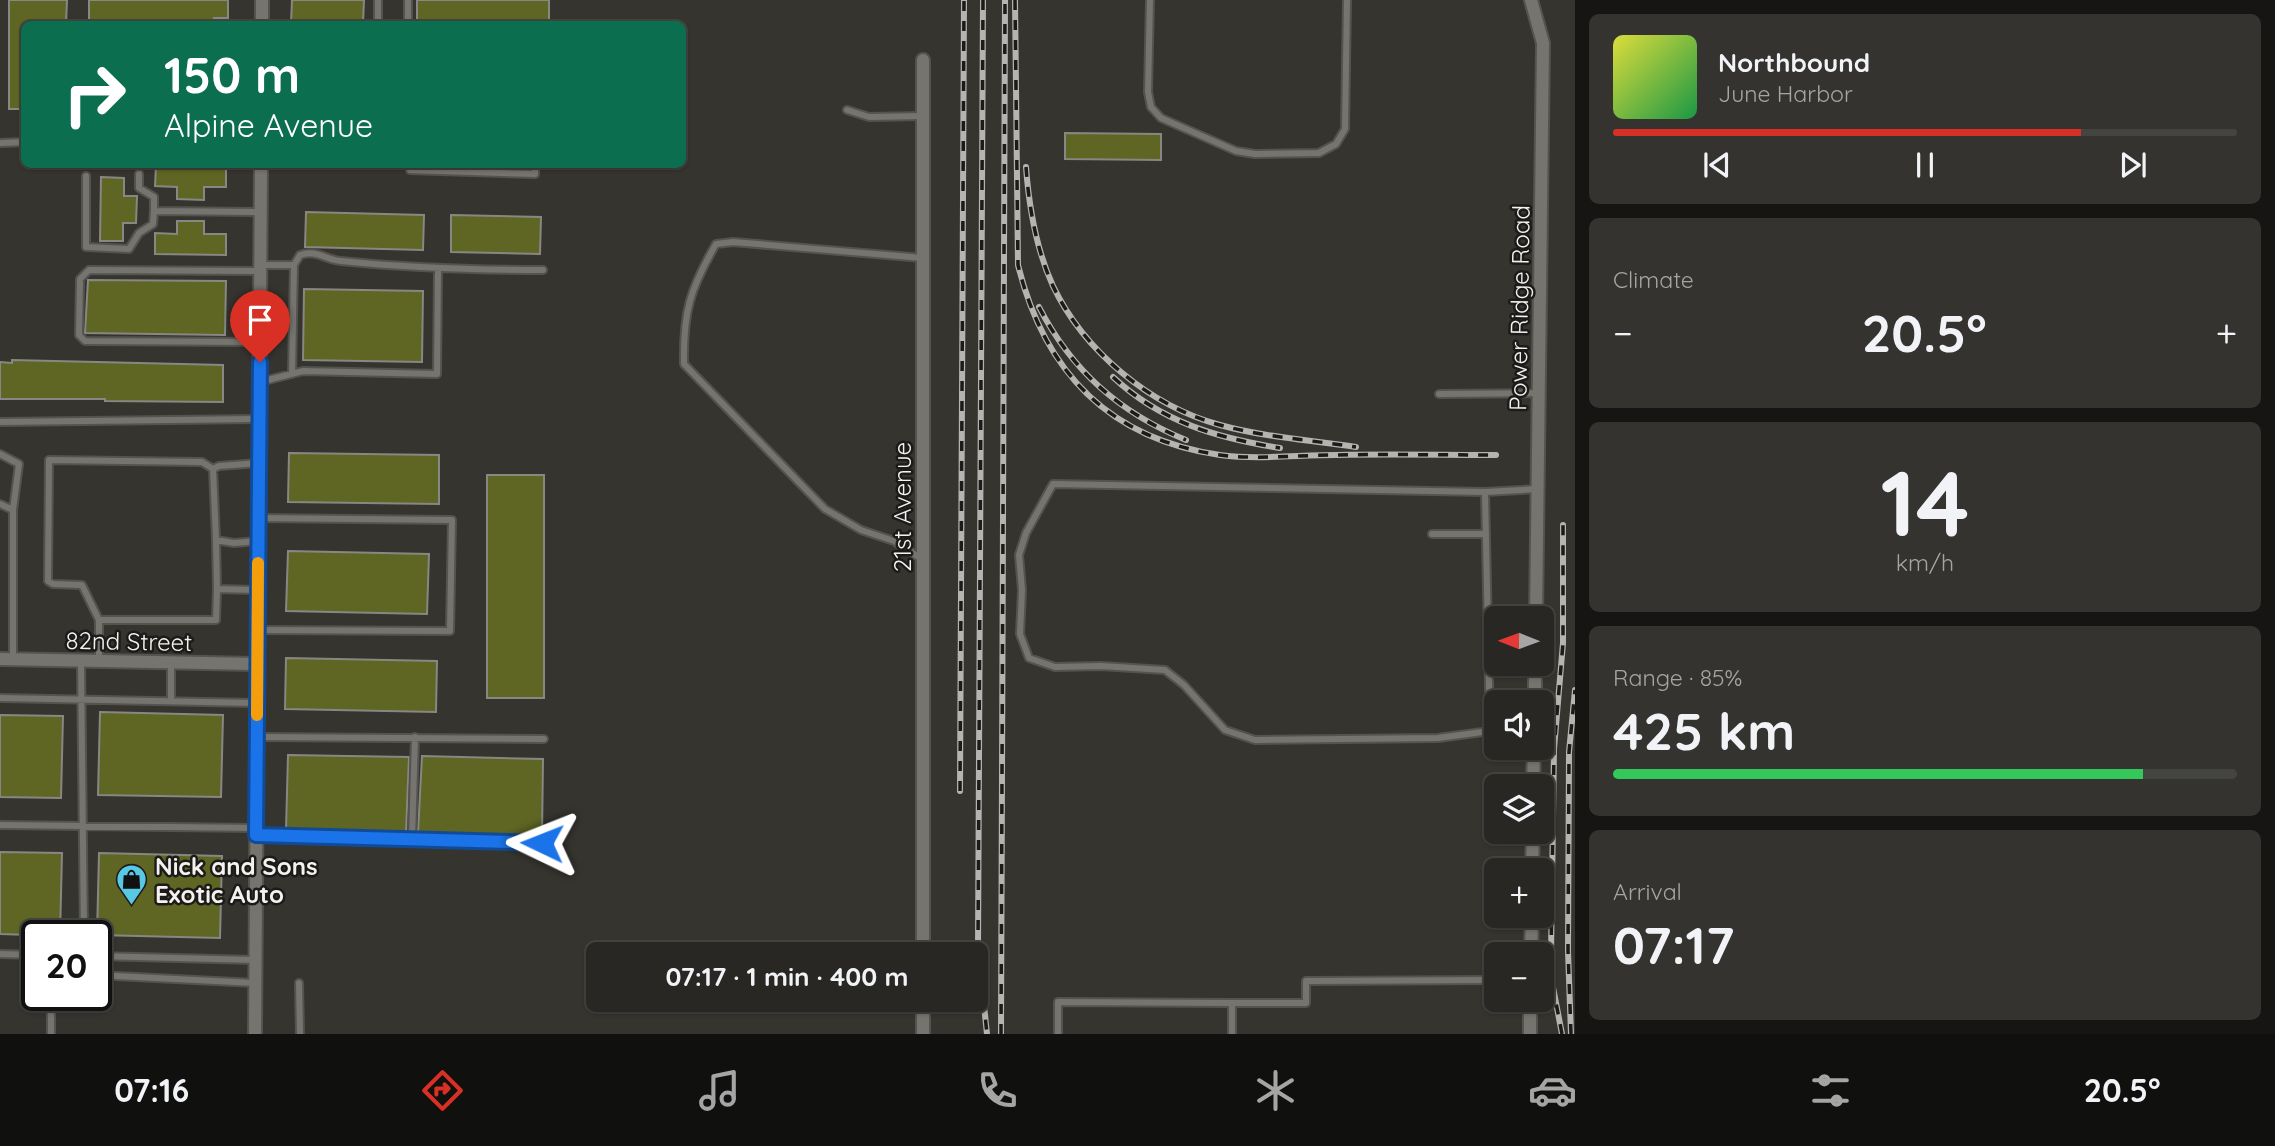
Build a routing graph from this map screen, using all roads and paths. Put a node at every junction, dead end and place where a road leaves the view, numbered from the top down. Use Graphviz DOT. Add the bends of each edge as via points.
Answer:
graph roads {
  1 [pos="262,0"];
  2 [pos="378,0"];
  3 [pos="408,0"];
  4 [pos="1150,0"];
  5 [pos="1347,0"];
  6 [pos="1531,0"];
  7 [pos="262,21"];
  8 [pos="378,21"];
  9 [pos="408,21"];
  10 [pos="923,60"];
  11 [pos="847,110"];
  12 [pos="923,116"];
  13 [pos="21,142"];
  14 [pos="0,143"];
  15 [pos="261,168"];
  16 [pos="410,168"];
  17 [pos="535,168"];
  18 [pos="139,174"];
  19 [pos="86,176"];
  20 [pos="153,211"];
  21 [pos="261,212"];
  22 [pos="923,258"];
  23 [pos="294,265"];
  24 [pos="260,268"];
  25 [pos="438,270"];
  26 [pos="543,270"];
  27 [pos="260,342"];
  28 [pos="292,374"];
  29 [pos="260,382"];
  30 [pos="1539,393"];
  31 [pos="1439,394"];
  32 [pos="259,419"];
  33 [pos="0,422"];
  34 [pos="0,454"];
  35 [pos="259,463"];
  36 [pos="213,469"];
  37 [pos="1537,489"];
  38 [pos="1485,492"];
  39 [pos="0,504"];
  40 [pos="13,510"];
  41 [pos="258,518"];
  42 [pos="1432,534"];
  43 [pos="1486,534"];
  44 [pos="216,540"];
  45 [pos="258,541"];
  46 [pos="923,560"];
  47 [pos="217,589"];
  48 [pos="258,590"];
  49 [pos="1536,606"];
  50 [pos="99,620"];
  51 [pos="257,630"];
  52 [pos="6,659"];
  53 [pos="81,660"];
  54 [pos="99,661"];
  55 [pos="171,662"];
  56 [pos="257,664"];
  57 [pos="1492,690"];
  58 [pos="0,698"];
  59 [pos="82,698"];
  60 [pos="171,701"];
  61 [pos="257,703"];
  62 [pos="1484,732"];
  63 [pos="257,737"];
  64 [pos="415,737"];
  65 [pos="544,739"];
  66 [pos="0,825"];
  67 [pos="83,826"];
  68 [pos="256,831"];
  69 [pos="412,839"];
  70 [pos="542,843"];
  71 [pos="84,920"];
  72 [pos="923,942"];
  73 [pos="0,954"];
  74 [pos="21,955"];
  75 [pos="112,956"];
  76 [pos="256,960"];
  77 [pos="112,976"];
  78 [pos="1484,980"];
  79 [pos="299,982"];
  80 [pos="255,983"];
  81 [pos="1232,1003"];
  82 [pos="51,1011"];
  83 [pos="923,1012"];
  84 [pos="1531,1012"];
  85 [pos="51,1034"];
  86 [pos="255,1034"];
  87 [pos="300,1034"];
  88 [pos="923,1034"];
  89 [pos="1058,1034"];
  90 [pos="1232,1034"];
  91 [pos="1530,1034"];
  1 -- 7 [label="street"];
  2 -- 8 [label="lane"];
  3 -- 9 [label="lane"];
  4 -- 5 [label="lane" via="1151,107 1161,118 1236,151 1255,154 1319,153 1336,144 1345,129"];
  6 -- 30 [label="street, Power Ridge Road" via="1544,43"];
  10 -- 12 [label="street, 21st Avenue"];
  11 -- 12 [label="lane" via="869,117"];
  12 -- 22 [label="street, 21st Avenue"];
  13 -- 14 [label="lane"];
  15 -- 21 [label="street"];
  16 -- 17 [label="lane" via="534,174"];
  18 -- 20 [label="lane" via="139,188 154,197"];
  19 -- 20 [label="lane" via="86,247 129,248 139,233 153,224"];
  20 -- 21 [label="lane"];
  21 -- 24 [label="street"];
  22 -- 46 [label="street, 21st Avenue"];
  22 -- 46 [label="lane" via="716,244 696,278 683,326 684,364 825,509"];
  23 -- 24 [label="lane"];
  23 -- 25 [label="lane" via="300,255 311,253 335,261"];
  23 -- 28 [label="lane"];
  24 -- 27 [label="street"];
  24 -- 27 [label="lane" via="89,270 80,279 79,335 85,341"];
  25 -- 26 [label="lane"];
  25 -- 28 [label="lane" via="437,374"];
  27 -- 29 [label="street"];
  28 -- 29 [label="lane"];
  29 -- 32 [label="street"];
  30 -- 31 [label="lane"];
  30 -- 37 [label="street, Power Ridge Road"];
  32 -- 33 [label="lane"];
  32 -- 35 [label="street"];
  34 -- 40 [label="lane" via="19,464"];
  35 -- 36 [label="lane"];
  35 -- 41 [label="street"];
  36 -- 44 [label="lane"];
  36 -- 50 [label="lane" via="202,462 49,460 48,581 82,585"];
  37 -- 38 [label="lane"];
  37 -- 49 [label="street, Power Ridge Road"];
  38 -- 43 [label="lane"];
  38 -- 62 [label="lane" via="1053,484 1019,555 1020,634 1029,658 1055,667 1164,670 1225,730 1255,740"];
  39 -- 40 [label="lane"];
  40 -- 52 [label="lane"];
  41 -- 45 [label="street"];
  41 -- 51 [label="lane" via="452,520 450,631"];
  42 -- 43 [label="lane"];
  43 -- 57 [label="lane"];
  44 -- 45 [label="lane"];
  44 -- 47 [label="lane"];
  45 -- 48 [label="street"];
  46 -- 72 [label="street, 21st Avenue"];
  47 -- 48 [label="lane"];
  47 -- 50 [label="lane" via="216,620"];
  48 -- 51 [label="street"];
  50 -- 54 [label="lane"];
  51 -- 56 [label="street"];
  52 -- 53 [label="street, 82nd Street"];
  53 -- 54 [label="street, 82nd Street"];
  53 -- 59 [label="lane"];
  54 -- 55 [label="street, 82nd Street"];
  55 -- 56 [label="street, 82nd Street"];
  55 -- 60 [label="lane"];
  56 -- 61 [label="street"];
  58 -- 59 [label="lane"];
  59 -- 60 [label="lane"];
  59 -- 67 [label="lane"];
  60 -- 61 [label="lane"];
  61 -- 63 [label="street"];
  63 -- 64 [label="lane"];
  63 -- 68 [label="street"];
  64 -- 65 [label="lane"];
  64 -- 69 [label="lane"];
  66 -- 67 [label="lane"];
  67 -- 68 [label="lane"];
  67 -- 71 [label="lane"];
  68 -- 69 [label="lane"];
  68 -- 76 [label="street"];
  69 -- 70 [label="lane"];
  73 -- 74 [label="lane"];
  75 -- 76 [label="lane"];
  76 -- 80 [label="street"];
  77 -- 80 [label="lane"];
  78 -- 81 [label="lane" via="1306,981 1306,1003"];
  79 -- 87 [label="lane"];
  80 -- 86 [label="street"];
  81 -- 89 [label="lane" via="1058,1002"];
  81 -- 90 [label="lane"];
  82 -- 85 [label="lane"];
  83 -- 88 [label="street"];
  84 -- 91 [label="street"];
}
